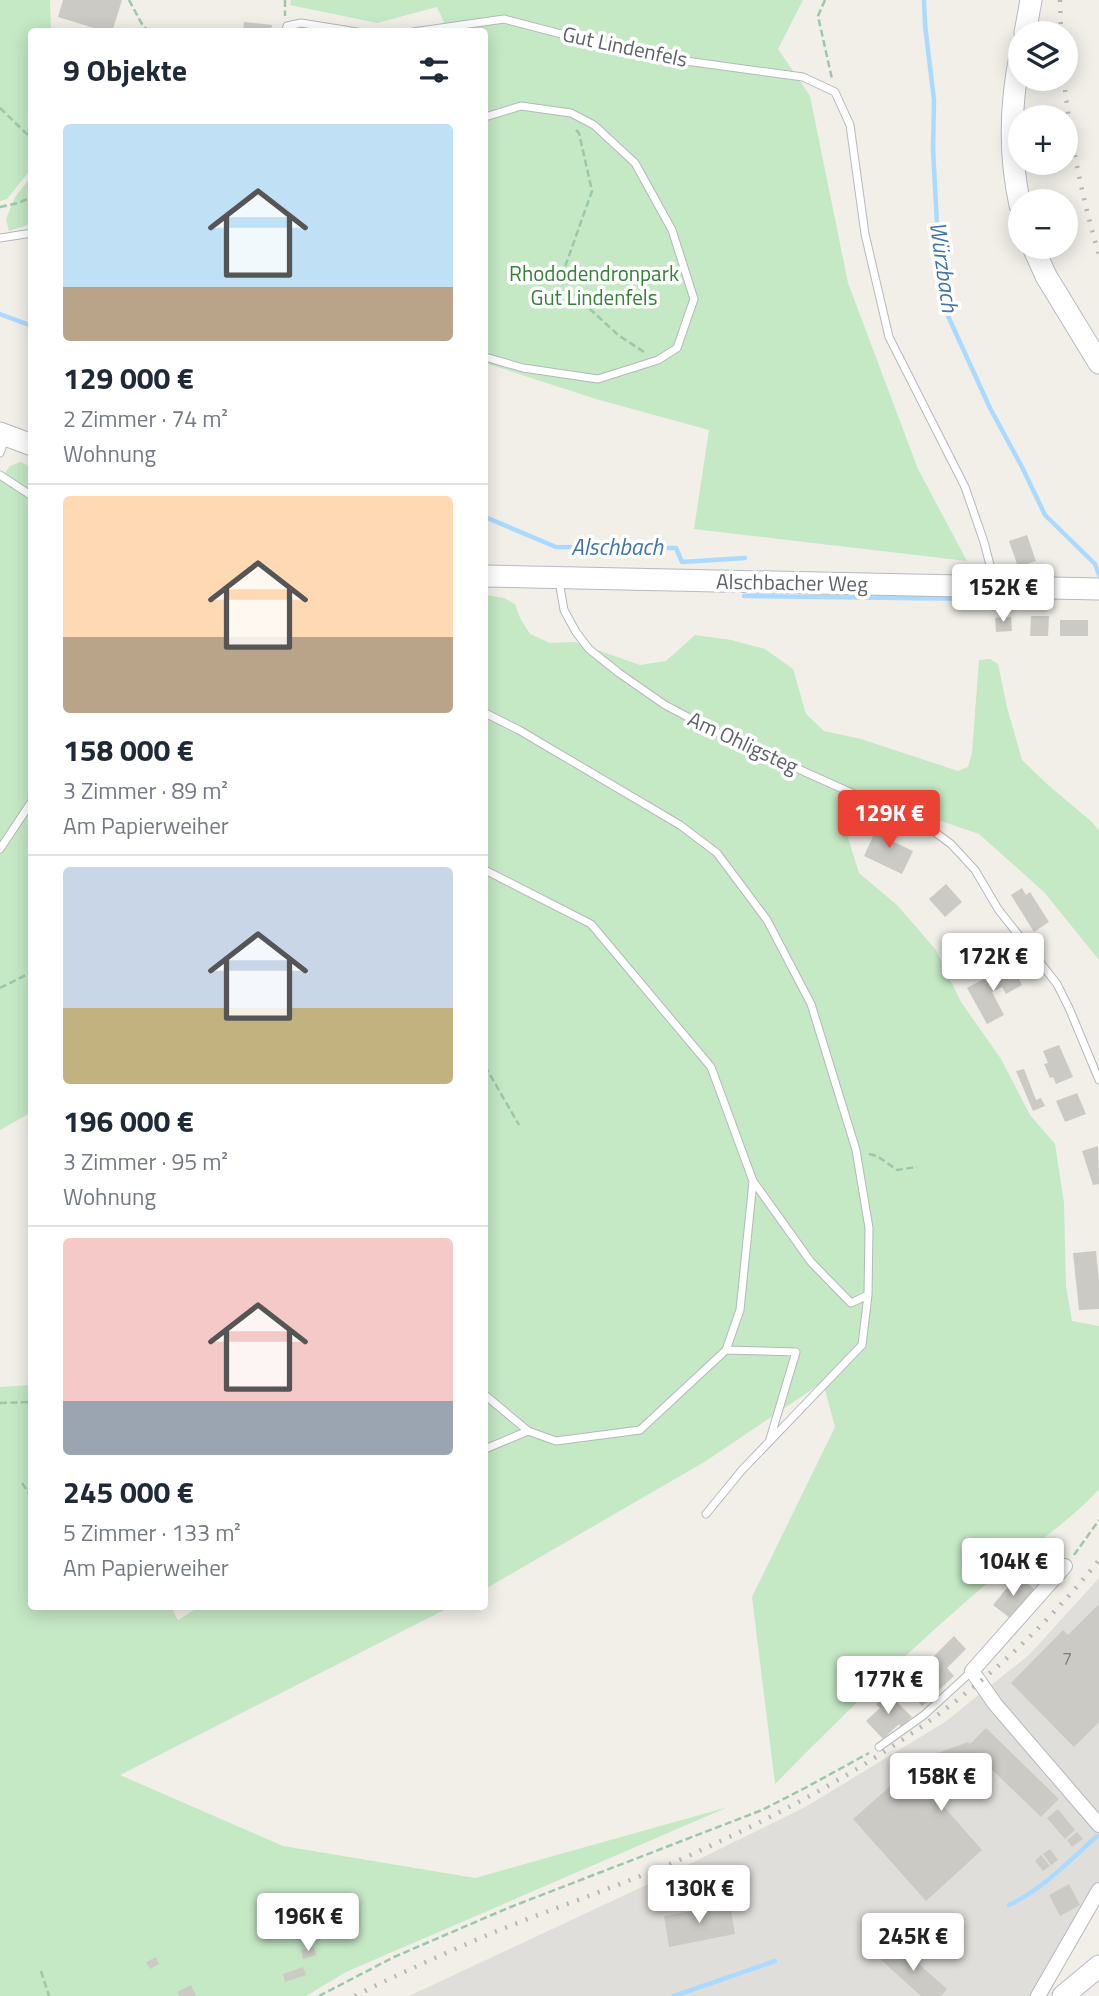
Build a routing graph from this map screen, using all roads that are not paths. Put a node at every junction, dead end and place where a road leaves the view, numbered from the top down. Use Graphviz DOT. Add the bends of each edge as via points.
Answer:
graph roads {
  1 [pos="1031,0"];
  2 [pos="1027,21"];
  3 [pos="287,28"];
  4 [pos="332,28"];
  5 [pos="440,28"];
  6 [pos="1015,91"];
  7 [pos="488,116"];
  8 [pos="1018,189"];
  9 [pos="28,234"];
  10 [pos="0,238"];
  11 [pos="1038,259"];
  12 [pos="488,358"];
  13 [pos="1099,363"];
  14 [pos="2,441"];
  15 [pos="28,444"];
  16 [pos="0,475"];
  17 [pos="28,493"];
  18 [pos="488,576"];
  19 [pos="559,579"];
  20 [pos="995,587"];
  21 [pos="1099,589"];
  22 [pos="488,714"];
  23 [pos="28,807"];
  24 [pos="0,849"];
  25 [pos="488,872"];
  26 [pos="1099,1080"];
  27 [pos="753,1181"];
  28 [pos="868,1295"];
  29 [pos="726,1350"];
  30 [pos="488,1398"];
  31 [pos="528,1431"];
  32 [pos="770,1441"];
  33 [pos="488,1448"];
  34 [pos="706,1514"];
  35 [pos="1065,1566"];
  36 [pos="972,1671"];
  37 [pos="879,1747"];
  38 [pos="1099,1825"];
  39 [pos="1099,1890"];
  40 [pos="1099,1966"];
  41 [pos="1038,1996"];
  42 [pos="1063,1996"];
  1 -- 2 [label="street"];
  3 -- 4 [label="lane" via="301,23"];
  5 -- 20 [label="lane, Gut Lindenfels" via="504,19 642,55 803,77 835,92 850,125 865,234 889,337 965,487"];
  6 -- 8 [label="street" via="1011,118"];
  7 -- 12 [label="lane" via="520,106 571,113 594,125 635,163 672,230 694,299 677,348 658,360 598,379"];
  9 -- 10 [label="lane"];
  11 -- 13 [label="street"];
  14 -- 15 [label="street"];
  16 -- 17 [label="lane"];
  18 -- 19 [label="street, Alschbacher Weg"];
  19 -- 20 [label="street, Alschbacher Weg"];
  19 -- 26 [label="lane, Am Ohligsteg" via="564,611 589,649 665,705 912,820 951,844 1057,984"];
  20 -- 21 [label="street, Alschbacher Weg"];
  22 -- 28 [label="lane" via="680,825 717,853 767,920 811,1004 856,1150 869,1228"];
  23 -- 24 [label="lane"];
  25 -- 27 [label="lane" via="591,924 712,1067"];
  27 -- 28 [label="lane" via="811,1262 851,1303"];
  27 -- 29 [label="lane" via="740,1310"];
  28 -- 32 [label="lane" via="862,1345"];
  29 -- 31 [label="lane" via="640,1430 556,1441"];
  29 -- 32 [label="lane" via="796,1352"];
  30 -- 31 [label="lane"];
  31 -- 33 [label="lane"];
  32 -- 34 [label="lane"];
  35 -- 36 [label="street"];
  36 -- 37 [label="lane" via="924,1715"];
  36 -- 38 [label="street"];
  39 -- 41 [label="street"];
  40 -- 42 [label="street"];
}
